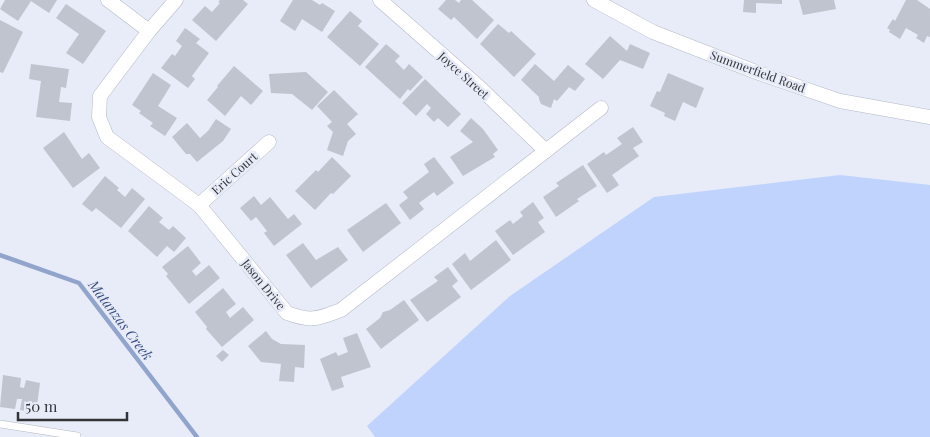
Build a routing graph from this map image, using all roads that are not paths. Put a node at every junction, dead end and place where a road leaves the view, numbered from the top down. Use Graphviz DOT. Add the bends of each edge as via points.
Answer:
graph roads {
  1 [pos="108,0"];
  2 [pos="176,0"];
  3 [pos="380,0"];
  4 [pos="594,0"];
  5 [pos="149,31"];
  6 [pos="601,108"];
  7 [pos="930,116"];
  8 [pos="269,142"];
  9 [pos="546,151"];
  10 [pos="199,205"];
  11 [pos="0,424"];
  12 [pos="77,436"];
  1 -- 5 [label="street"];
  2 -- 5 [label="street"];
  3 -- 9 [label="street, Joyce Street"];
  4 -- 7 [label="street, Summerfield Road" via="653,32 756,72 840,101"];
  5 -- 10 [label="street, Jason Drive" via="100,96 99,117 108,137"];
  6 -- 9 [label="street, Jason Drive"];
  8 -- 10 [label="street, Eric Court"];
  9 -- 10 [label="street, Jason Drive" via="341,310 318,319 305,320 287,313"];
  11 -- 12 [label="lane"];
}
